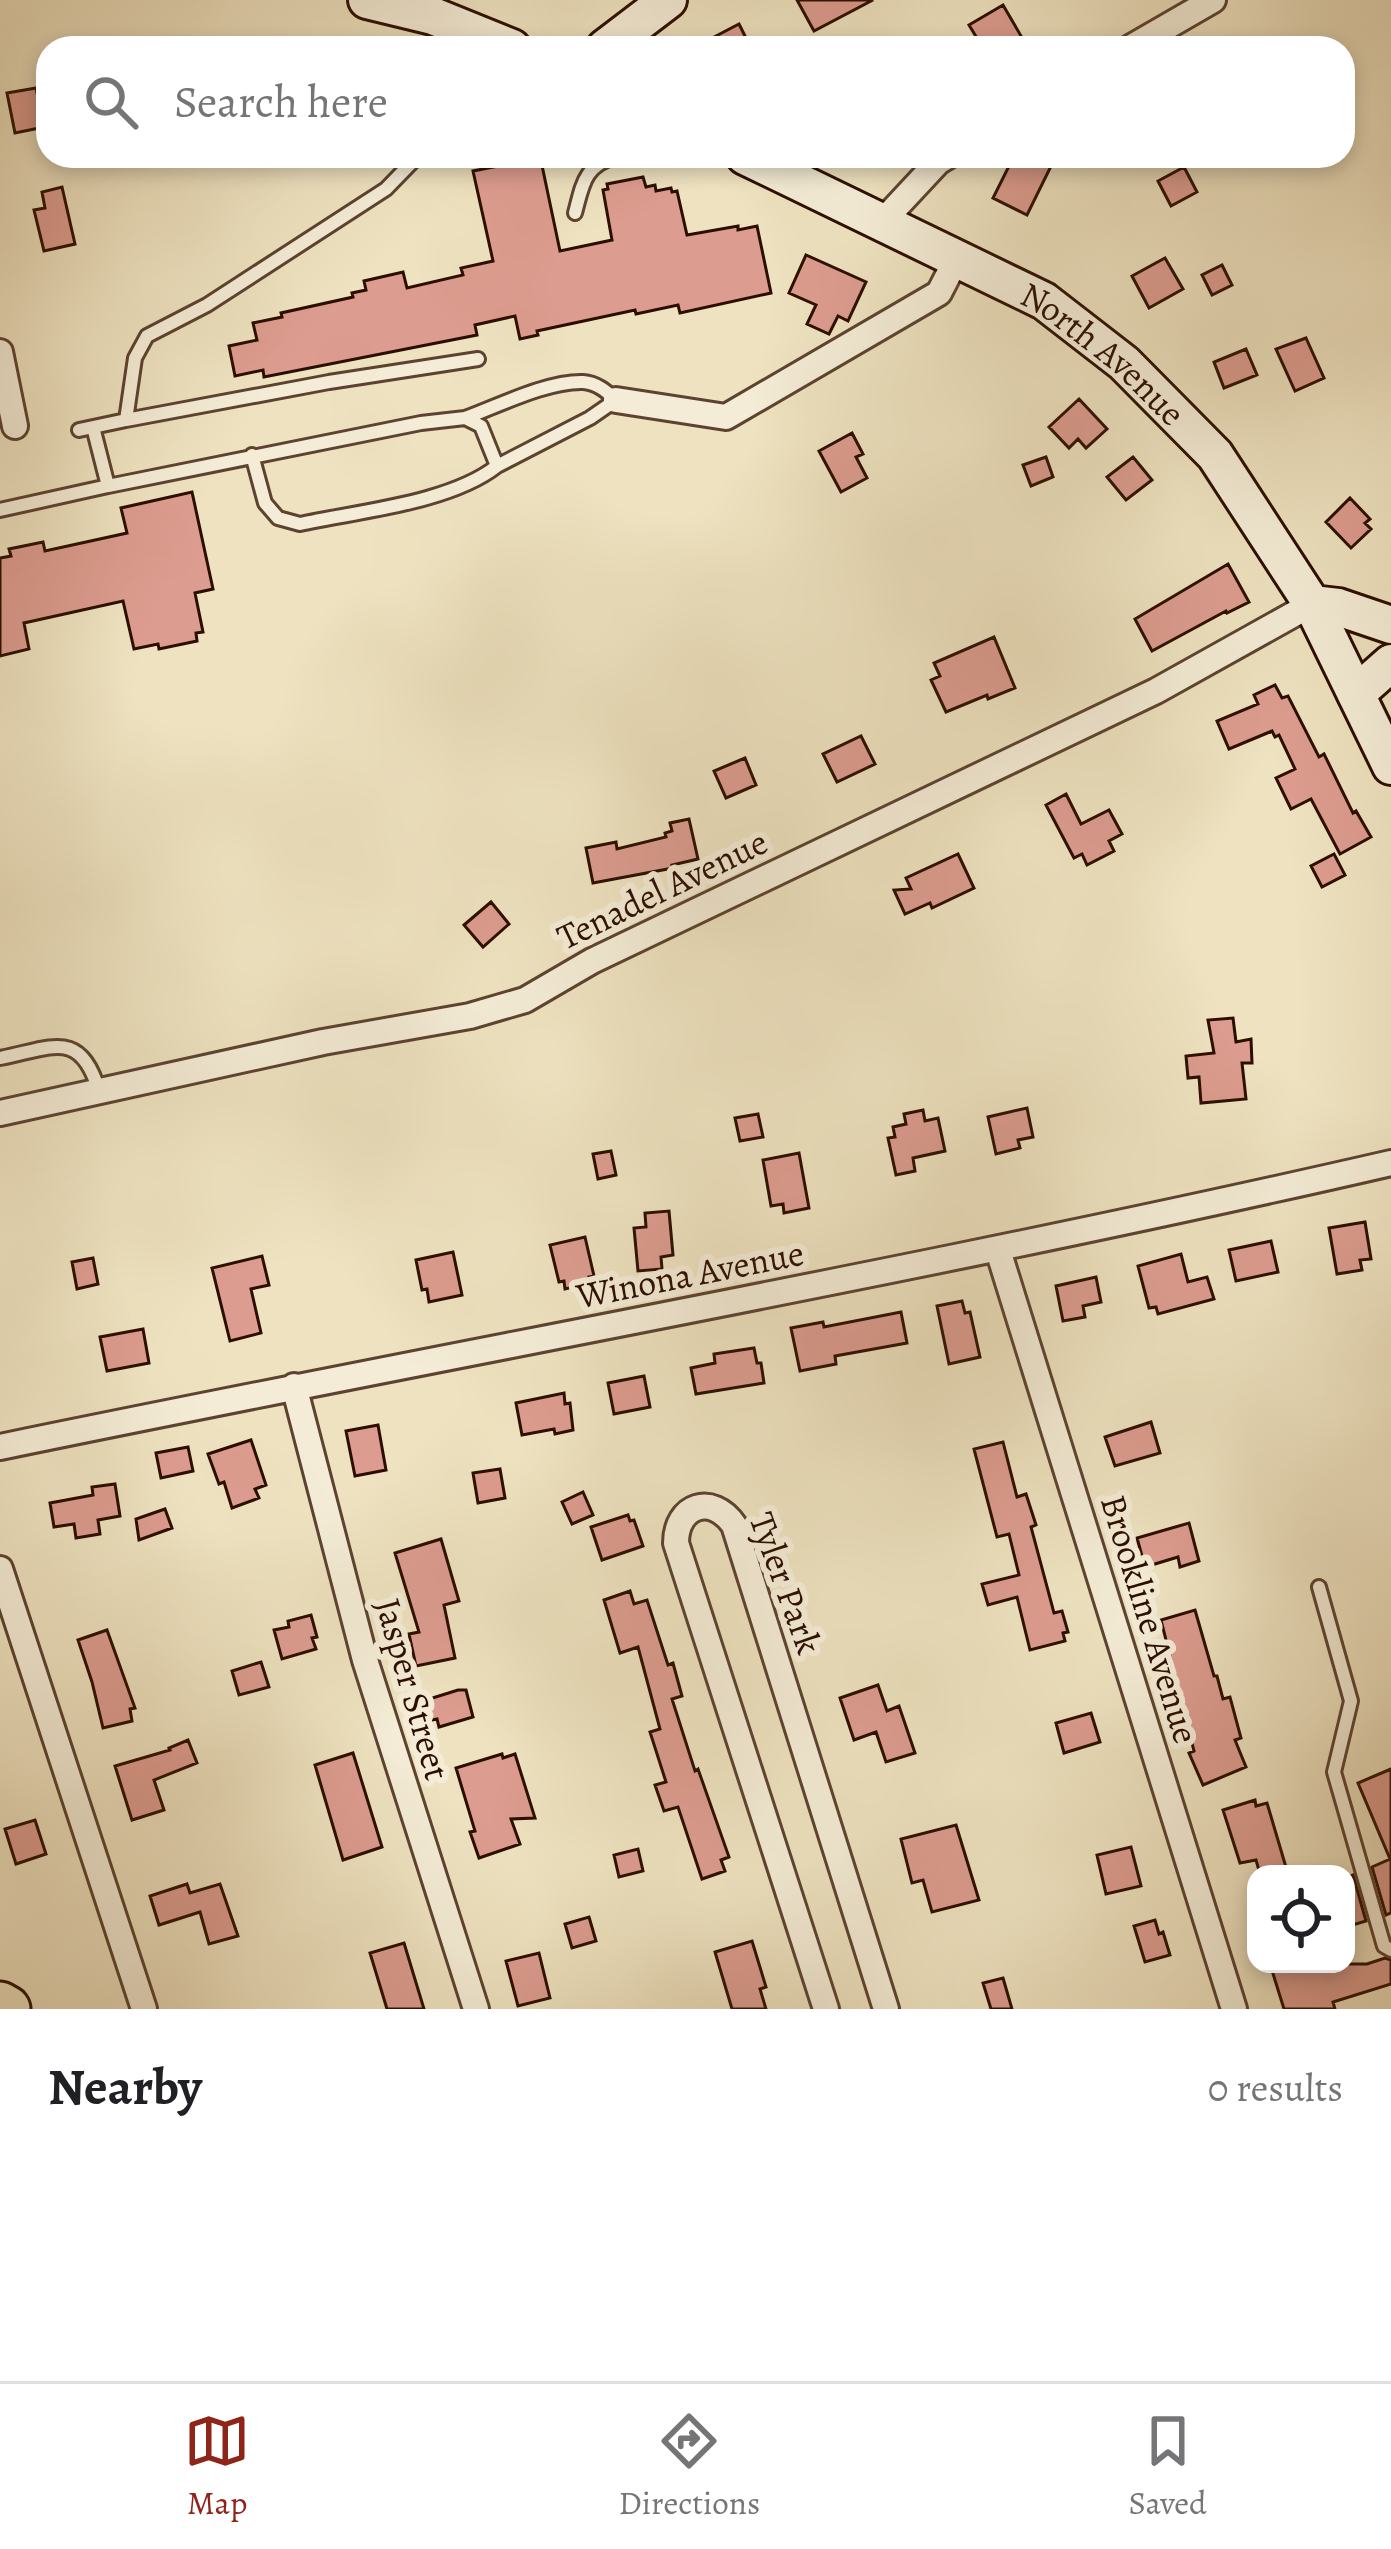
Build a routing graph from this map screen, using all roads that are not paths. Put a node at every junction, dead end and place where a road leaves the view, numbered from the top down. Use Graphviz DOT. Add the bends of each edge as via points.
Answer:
graph roads {
  1 [pos="367,0"];
  2 [pos="668,0"];
  3 [pos="1214,0"];
  4 [pos="483,36"];
  5 [pos="621,36"];
  6 [pos="1151,36"];
  7 [pos="406,168"];
  8 [pos="592,168"];
  9 [pos="770,168"];
  10 [pos="932,168"];
  11 [pos="575,214"];
  12 [pos="883,221"];
  13 [pos="957,258"];
  14 [pos="0,352"];
  15 [pos="478,359"];
  16 [pos="616,400"];
  17 [pos="465,418"];
  18 [pos="126,420"];
  19 [pos="16,426"];
  20 [pos="252,455"];
  21 [pos="497,466"];
  22 [pos="108,486"];
  23 [pos="0,510"];
  24 [pos="1312,604"];
  25 [pos="1391,625"];
  26 [pos="1391,663"];
  27 [pos="1356,694"];
  28 [pos="1391,766"];
  29 [pos="0,1058"];
  30 [pos="99,1091"];
  31 [pos="0,1113"];
  32 [pos="1391,1163"];
  33 [pos="998,1250"];
  34 [pos="294,1386"];
  35 [pos="0,1447"];
  36 [pos="0,1569"];
  37 [pos="1319,1587"];
  38 [pos="1391,1950"];
  39 [pos="144,2009"];
  40 [pos="476,2009"];
  41 [pos="826,2009"];
  42 [pos="886,2009"];
  43 [pos="1234,2009"];
  1 -- 4 [label="main road"];
  2 -- 5 [label="main road"];
  3 -- 6 [label="street"];
  7 -- 18 [label="lane" via="207,305 147,336 135,358"];
  8 -- 11 [label="lane"];
  9 -- 12 [label="main road, North Avenue"];
  10 -- 12 [label="street"];
  12 -- 13 [label="main road, North Avenue"];
  13 -- 16 [label="street" via="939,293 726,417"];
  13 -- 24 [label="main road, North Avenue" via="1044,301 1124,363 1215,455"];
  14 -- 19 [label="street"];
  15 -- 18 [label="lane"];
  16 -- 17 [label="lane" via="585,382"];
  16 -- 21 [label="lane"];
  17 -- 20 [label="lane"];
  17 -- 21 [label="lane" via="481,426"];
  18 -- 22 [label="lane" via="86,429"];
  20 -- 21 [label="lane" via="265,503 278,518 300,524 447,493"];
  20 -- 22 [label="lane"];
  22 -- 23 [label="lane"];
  24 -- 25 [label="main road"];
  24 -- 27 [label="main road, North Avenue"];
  24 -- 30 [label="street, Tenadel Avenue" via="1156,691 525,1000"];
  26 -- 27 [label="main road"];
  27 -- 28 [label="main road, North Avenue"];
  29 -- 30 [label="lane" via="65,1045 92,1066"];
  30 -- 31 [label="street, Tenadel Avenue"];
  32 -- 33 [label="street, Winona Avenue"];
  33 -- 34 [label="street, Winona Avenue"];
  33 -- 43 [label="street, Brookline Avenue"];
  34 -- 35 [label="street, Winona Avenue"];
  34 -- 40 [label="street, Jasper Street" via="365,1660"];
  36 -- 39 [label="street"];
  37 -- 38 [label="lane" via="1351,1701 1334,1772"];
  41 -- 42 [label="street, Tyler Park" via="676,1543 678,1523 702,1506 721,1510 734,1525"];
}
